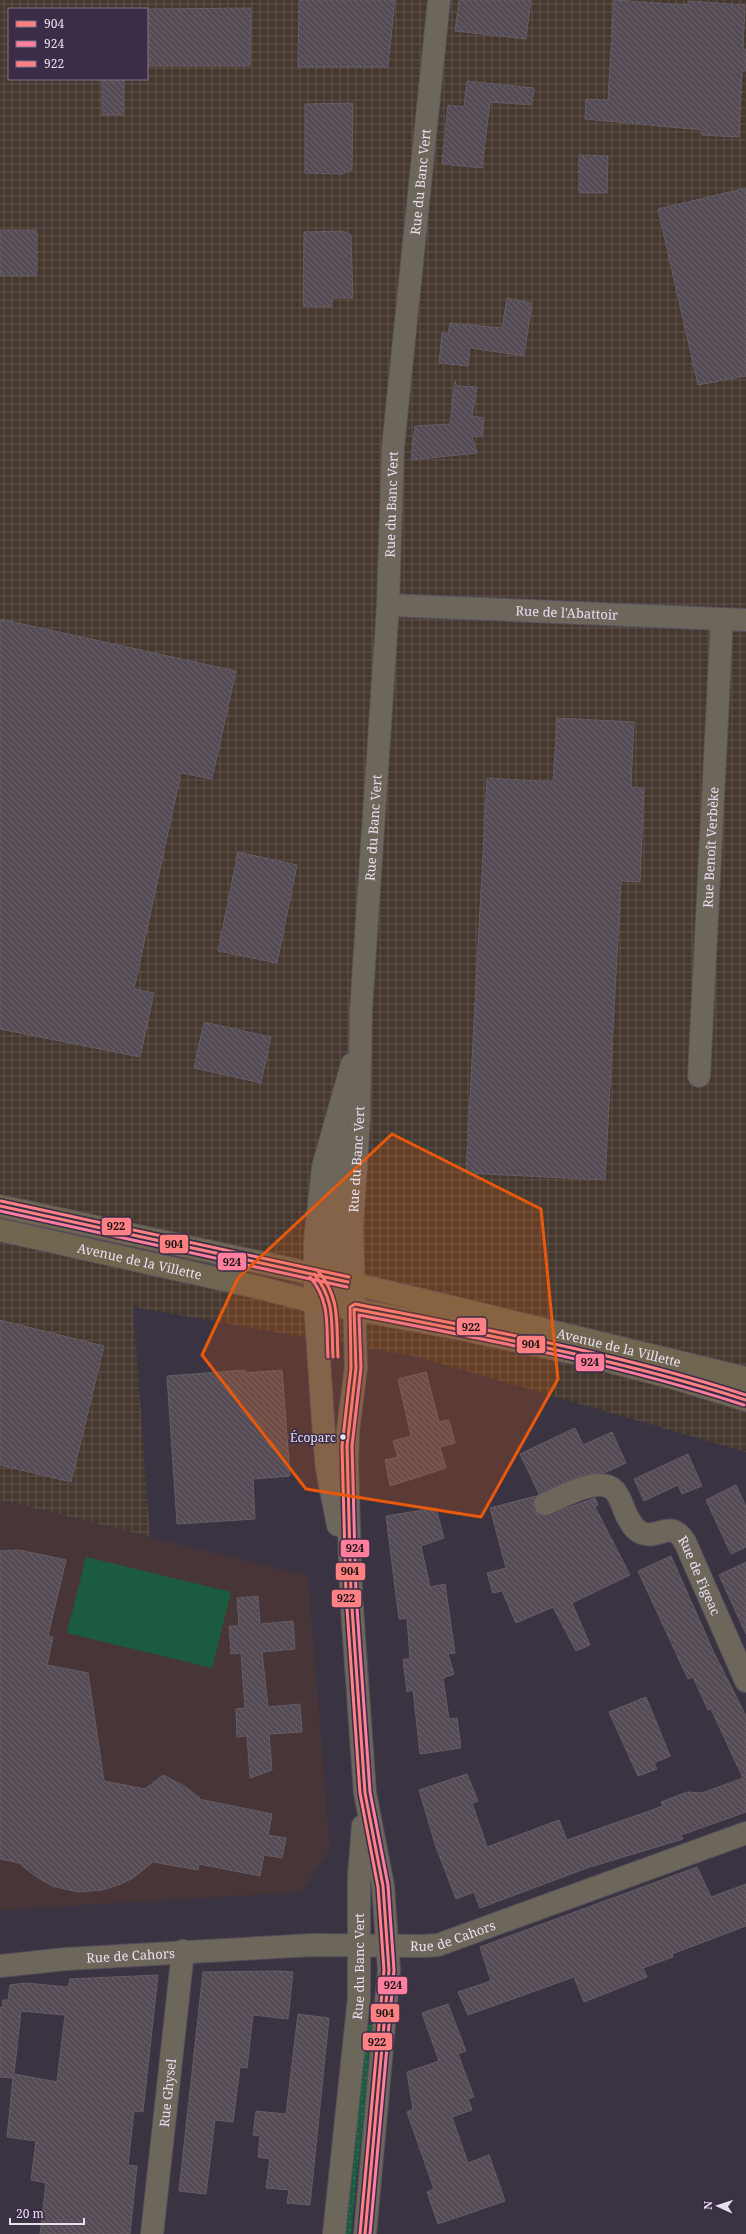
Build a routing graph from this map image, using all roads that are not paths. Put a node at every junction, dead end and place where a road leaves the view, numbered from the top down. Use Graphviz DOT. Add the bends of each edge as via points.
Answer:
graph roads {
  1 [pos="439,0"];
  2 [pos="388,605"];
  3 [pos="722,619"];
  4 [pos="746,620"];
  5 [pos="361,1010"];
  6 [pos="699,1076"];
  7 [pos="0,1206"];
  8 [pos="0,1230"];
  9 [pos="334,1279"];
  10 [pos="323,1303"];
  11 [pos="354,1310"];
  12 [pos="746,1378"];
  13 [pos="746,1400"];
  14 [pos="546,1504"];
  15 [pos="349,1516"];
  16 [pos="351,1594"];
  17 [pos="739,1646"];
  18 [pos="746,1681"];
  19 [pos="365,1793"];
  20 [pos="746,1833"];
  21 [pos="360,1945"];
  22 [pos="388,1946"];
  23 [pos="183,1951"];
  24 [pos="0,1966"];
  25 [pos="152,2234"];
  26 [pos="334,2234"];
  27 [pos="365,2234"];
  1 -- 2 [label="street, Rue du Banc Vert" via="393,447"];
  2 -- 3 [label="street, Rue de l'Abattoir"];
  2 -- 5 [label="street, Rue du Banc Vert"];
  3 -- 4 [label="street, Rue de l'Abattoir"];
  3 -- 6 [label="street, Rue Benoît Verbèke"];
  5 -- 9 [label="street, Rue du Banc Vert" via="350,1071 336,1196"];
  5 -- 9 [label="street, Rue du Banc Vert" via="359,1119 352,1227"];
  7 -- 9 [label="main road, Avenue de la Villette"];
  8 -- 10 [label="main road, Avenue de la Villette"];
  9 -- 10 [label="street, Rue du Banc Vert"];
  9 -- 11 [label="street, Rue du Banc Vert" via="340,1295"];
  9 -- 12 [label="main road, Avenue de la Villette"];
  10 -- 11 [label="main road, Avenue de la Villette"];
  10 -- 15 [label="street, Rue du Banc Vert" via="337,1442"];
  10 -- 16 [label="street, Rue du Banc Vert" via="326,1459"];
  11 -- 13 [label="main road, Avenue de la Villette" via="592,1357"];
  11 -- 15 [label="street, Rue du Banc Vert" via="356,1368 347,1446"];
  14 -- 17 [label="street, Rue de Figeac" via="589,1486 603,1484 614,1490 637,1530 647,1534 669,1530 678,1533"];
  15 -- 16 [label="street, Rue du Banc Vert"];
  16 -- 19 [label="street, Rue du Banc Vert"];
  17 -- 18 [label="street, Rue de Figeac"];
  19 -- 21 [label="street, Rue du Banc Vert" via="359,1875"];
  19 -- 22 [label="street, Rue du Banc Vert" via="383,1886"];
  20 -- 22 [label="street, Rue de Cahors" via="438,1945"];
  21 -- 22 [label="street, Rue de Cahors"];
  21 -- 23 [label="street, Rue de Cahors"];
  21 -- 26 [label="street, Rue du Banc Vert" via="359,1998"];
  22 -- 27 [label="street, Rue du Banc Vert" via="388,1991"];
  23 -- 24 [label="street, Rue de Cahors"];
  23 -- 25 [label="street, Rue Ghysel"];
}
